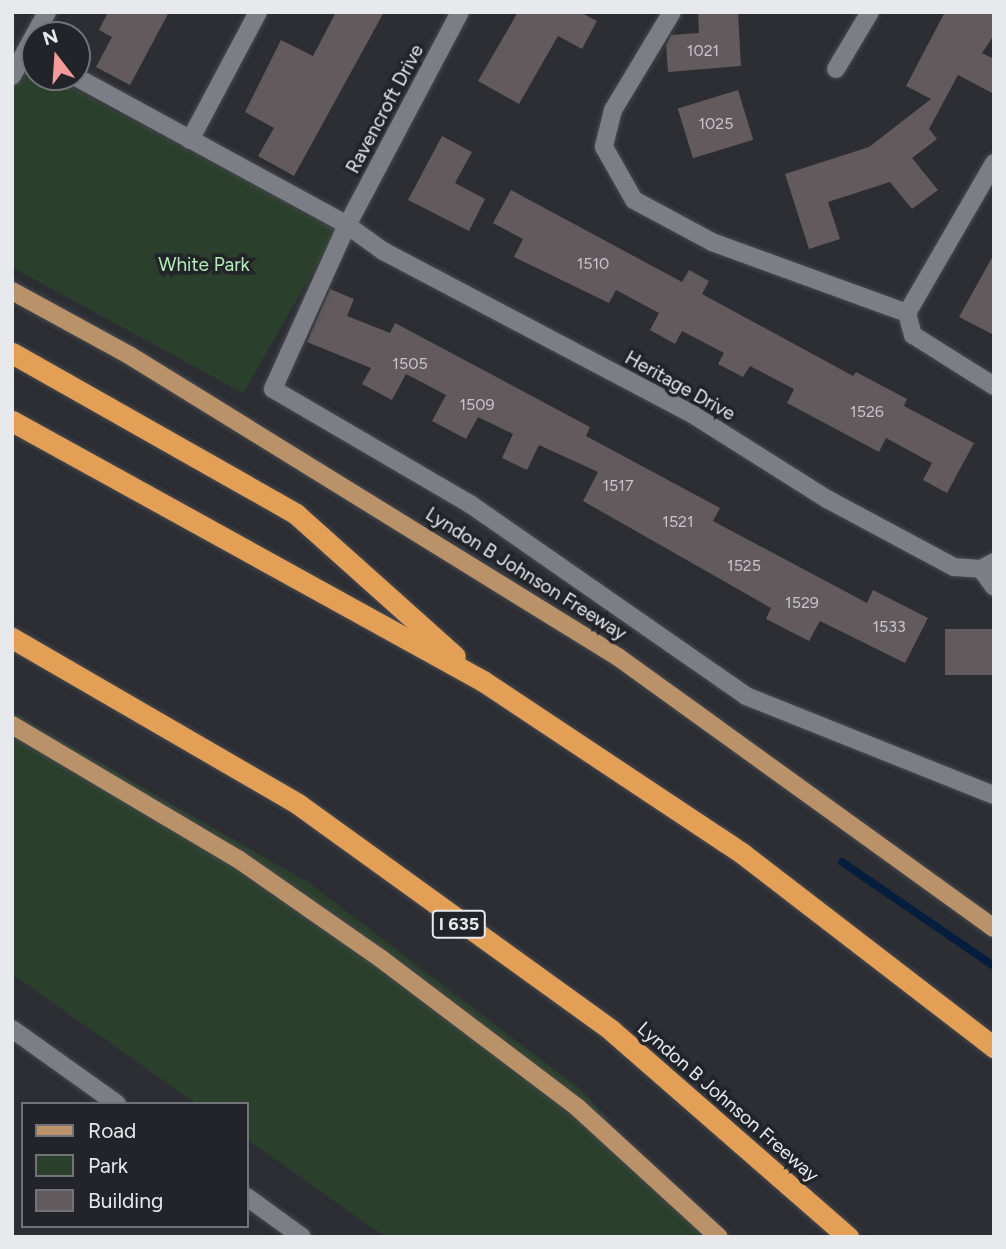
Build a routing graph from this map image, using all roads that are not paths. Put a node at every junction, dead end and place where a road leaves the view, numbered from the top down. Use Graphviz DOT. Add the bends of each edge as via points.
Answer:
graph roads {
  1 [pos="258,12"];
  2 [pos="460,12"];
  3 [pos="671,12"];
  4 [pos="870,12"];
  5 [pos="21,57"];
  6 [pos="836,69"];
  7 [pos="12,76"];
  8 [pos="91,85"];
  9 [pos="190,140"];
  10 [pos="994,163"];
  11 [pos="347,225"];
  12 [pos="12,291"];
  13 [pos="906,313"];
  14 [pos="12,353"];
  15 [pos="994,386"];
  16 [pos="12,421"];
  17 [pos="988,566"];
  18 [pos="994,587"];
  19 [pos="12,638"];
  20 [pos="483,681"];
  21 [pos="12,725"];
  22 [pos="994,794"];
  23 [pos="994,928"];
  24 [pos="12,1029"];
  25 [pos="994,1047"];
  26 [pos="114,1102"];
  27 [pos="248,1198"];
  28 [pos="302,1237"];
  29 [pos="719,1237"];
  30 [pos="848,1237"];
  1 -- 9 [label="street"];
  2 -- 11 [label="street, Ravencroft Drive"];
  3 -- 13 [label="street" via="613,110 604,147 634,200 712,242"];
  4 -- 6 [label="street"];
  5 -- 7 [label="street"];
  8 -- 9 [label="street, Heritage Drive"];
  9 -- 11 [label="street, Heritage Drive"];
  10 -- 13 [label="street"];
  11 -- 17 [label="street, Heritage Drive" via="383,251 692,414 827,499 954,567"];
  11 -- 22 [label="street, Ravencroft Drive" via="273,389 470,504 746,696"];
  12 -- 23 [label="main road, Lyndon B Johnson Freeway" via="129,355 618,657"];
  13 -- 15 [label="street" via="913,335"];
  14 -- 20 [label="highway" via="296,514"];
  16 -- 20 [label="highway"];
  17 -- 18 [label="street"];
  19 -- 30 [label="highway, Lyndon B Johnson Freeway / I 635" via="298,804 611,1030"];
  20 -- 25 [label="highway" via="743,854"];
  21 -- 29 [label="main road" via="238,859 380,958 578,1108"];
  24 -- 26 [label="street"];
  27 -- 28 [label="street"];
}
